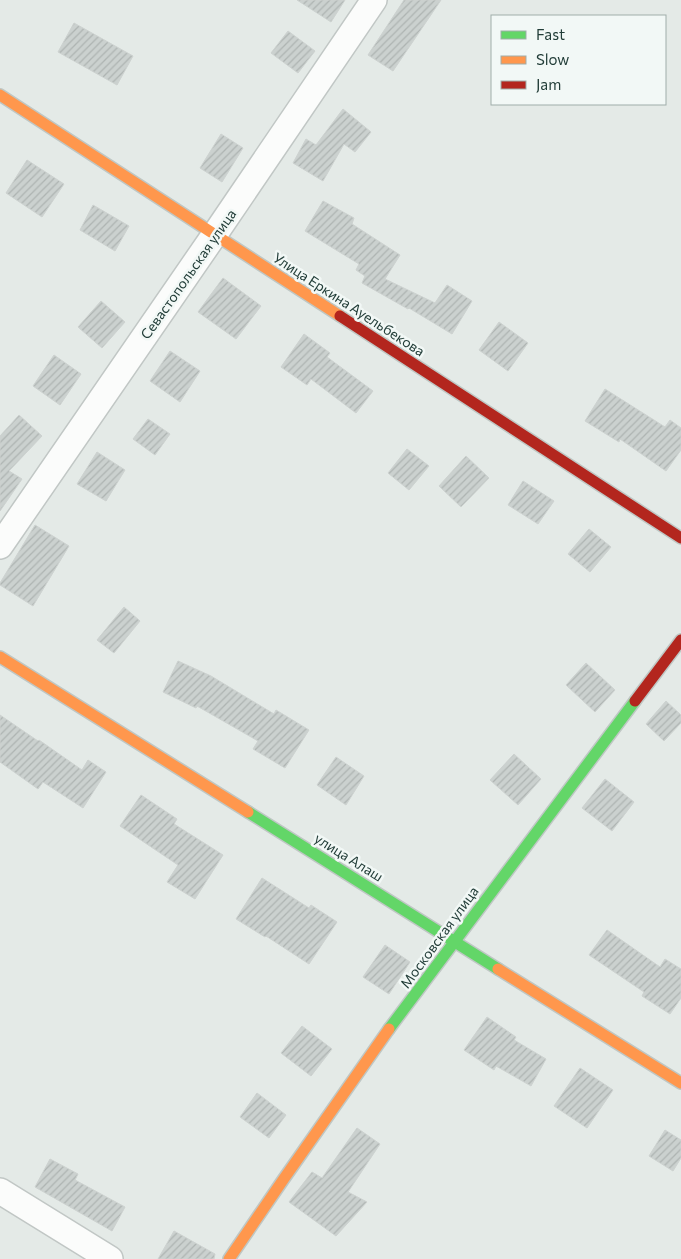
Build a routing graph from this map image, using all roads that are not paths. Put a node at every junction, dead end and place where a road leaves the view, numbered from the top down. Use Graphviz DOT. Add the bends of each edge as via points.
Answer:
graph roads {
  1 [pos="374,0"];
  2 [pos="0,95"];
  3 [pos="215,234"];
  4 [pos="681,538"];
  5 [pos="0,546"];
  6 [pos="681,640"];
  7 [pos="0,657"];
  8 [pos="454,940"];
  9 [pos="681,1083"];
  10 [pos="0,1191"];
  11 [pos="110,1259"];
  12 [pos="229,1259"];
  1 -- 3 [label="street, Севастопольская улица"];
  2 -- 3 [label="street, Улица Еркина Ауельбекова"];
  3 -- 4 [label="street, Улица Еркина Ауельбекова"];
  3 -- 5 [label="street, Севастопольская улица"];
  6 -- 8 [label="street, Московская улица"];
  7 -- 8 [label="street, улица Алаш"];
  8 -- 9 [label="street, улица Алаш"];
  8 -- 12 [label="street, Московская улица"];
  10 -- 11 [label="street"];
}
